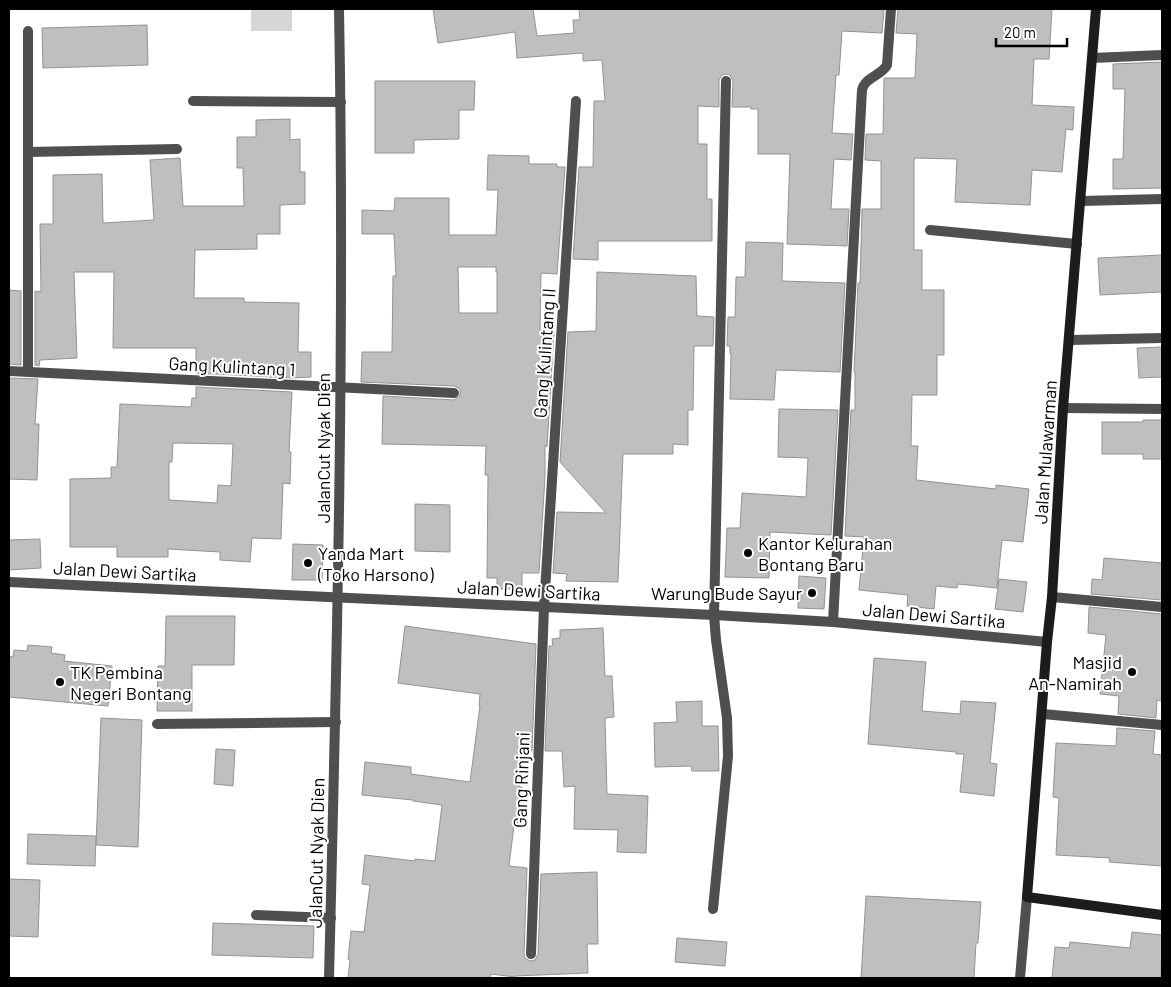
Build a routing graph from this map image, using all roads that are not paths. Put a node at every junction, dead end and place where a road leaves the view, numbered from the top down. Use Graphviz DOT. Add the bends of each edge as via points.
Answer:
graph roads {
  1 [pos="339,9"];
  2 [pos="891,9"];
  3 [pos="1096,9"];
  4 [pos="28,31"];
  5 [pos="1162,55"];
  6 [pos="1092,58"];
  7 [pos="726,81"];
  8 [pos="193,101"];
  9 [pos="576,101"];
  10 [pos="341,102"];
  11 [pos="177,149"];
  12 [pos="28,152"];
  13 [pos="1162,199"];
  14 [pos="1081,201"];
  15 [pos="930,230"];
  16 [pos="1078,244"];
  17 [pos="1162,338"];
  18 [pos="1070,340"];
  19 [pos="9,371"];
  20 [pos="28,371"];
  21 [pos="340,388"];
  22 [pos="454,393"];
  23 [pos="1063,408"];
  24 [pos="1162,409"];
  25 [pos="9,582"];
  26 [pos="1052,596"];
  27 [pos="339,597"];
  28 [pos="544,607"];
  29 [pos="1162,607"];
  30 [pos="714,614"];
  31 [pos="833,622"];
  32 [pos="1047,642"];
  33 [pos="1043,714"];
  34 [pos="336,722"];
  35 [pos="157,724"];
  36 [pos="1162,725"];
  37 [pos="1027,897"];
  38 [pos="713,909"];
  39 [pos="256,915"];
  40 [pos="1162,915"];
  41 [pos="331,918"];
  42 [pos="531,954"];
  43 [pos="330,978"];
  44 [pos="1020,978"];
  1 -- 10 [label="street, JalanCut Nyak Dien"];
  2 -- 31 [label="street" via="887,65 866,82 862,90"];
  3 -- 6 [label="street, Jalan Mulawarman"];
  4 -- 12 [label="street"];
  5 -- 6 [label="street"];
  6 -- 14 [label="street, Jalan Mulawarman"];
  7 -- 30 [label="street"];
  8 -- 10 [label="street"];
  9 -- 28 [label="street, Gang Kulintang II"];
  10 -- 21 [label="street, JalanCut Nyak Dien"];
  11 -- 12 [label="street"];
  12 -- 20 [label="street"];
  13 -- 14 [label="street"];
  14 -- 16 [label="street, Jalan Mulawarman"];
  15 -- 16 [label="street"];
  16 -- 18 [label="street, Jalan Mulawarman"];
  17 -- 18 [label="street"];
  18 -- 23 [label="street, Jalan Mulawarman"];
  19 -- 20 [label="street, Gang Kulintang 1"];
  20 -- 21 [label="street, Gang Kulintang 1"];
  21 -- 22 [label="street, Gang Kulintang 1"];
  21 -- 27 [label="street, JalanCut Nyak Dien"];
  23 -- 24 [label="street"];
  23 -- 26 [label="street, Jalan Mulawarman"];
  25 -- 27 [label="street, Jalan Dewi Sartika"];
  26 -- 29 [label="street"];
  26 -- 32 [label="street, Jalan Mulawarman"];
  27 -- 28 [label="street, Jalan Dewi Sartika"];
  27 -- 34 [label="street, JalanCut Nyak Dien"];
  28 -- 30 [label="street, Jalan Dewi Sartika"];
  28 -- 42 [label="street, Gang Rinjani"];
  30 -- 31 [label="street, Jalan Dewi Sartika"];
  30 -- 38 [label="street" via="727,718 728,756"];
  31 -- 32 [label="street, Jalan Dewi Sartika"];
  32 -- 33 [label="street, Jalan Mulawarman"];
  33 -- 36 [label="street"];
  33 -- 37 [label="street, Jalan Mulawarman"];
  34 -- 35 [label="street"];
  34 -- 41 [label="street, JalanCut Nyak Dien"];
  37 -- 40 [label="street"];
  37 -- 44 [label="street, Jalan Mulawarman"];
  39 -- 41 [label="street"];
  41 -- 43 [label="street, JalanCut Nyak Dien"];
}
